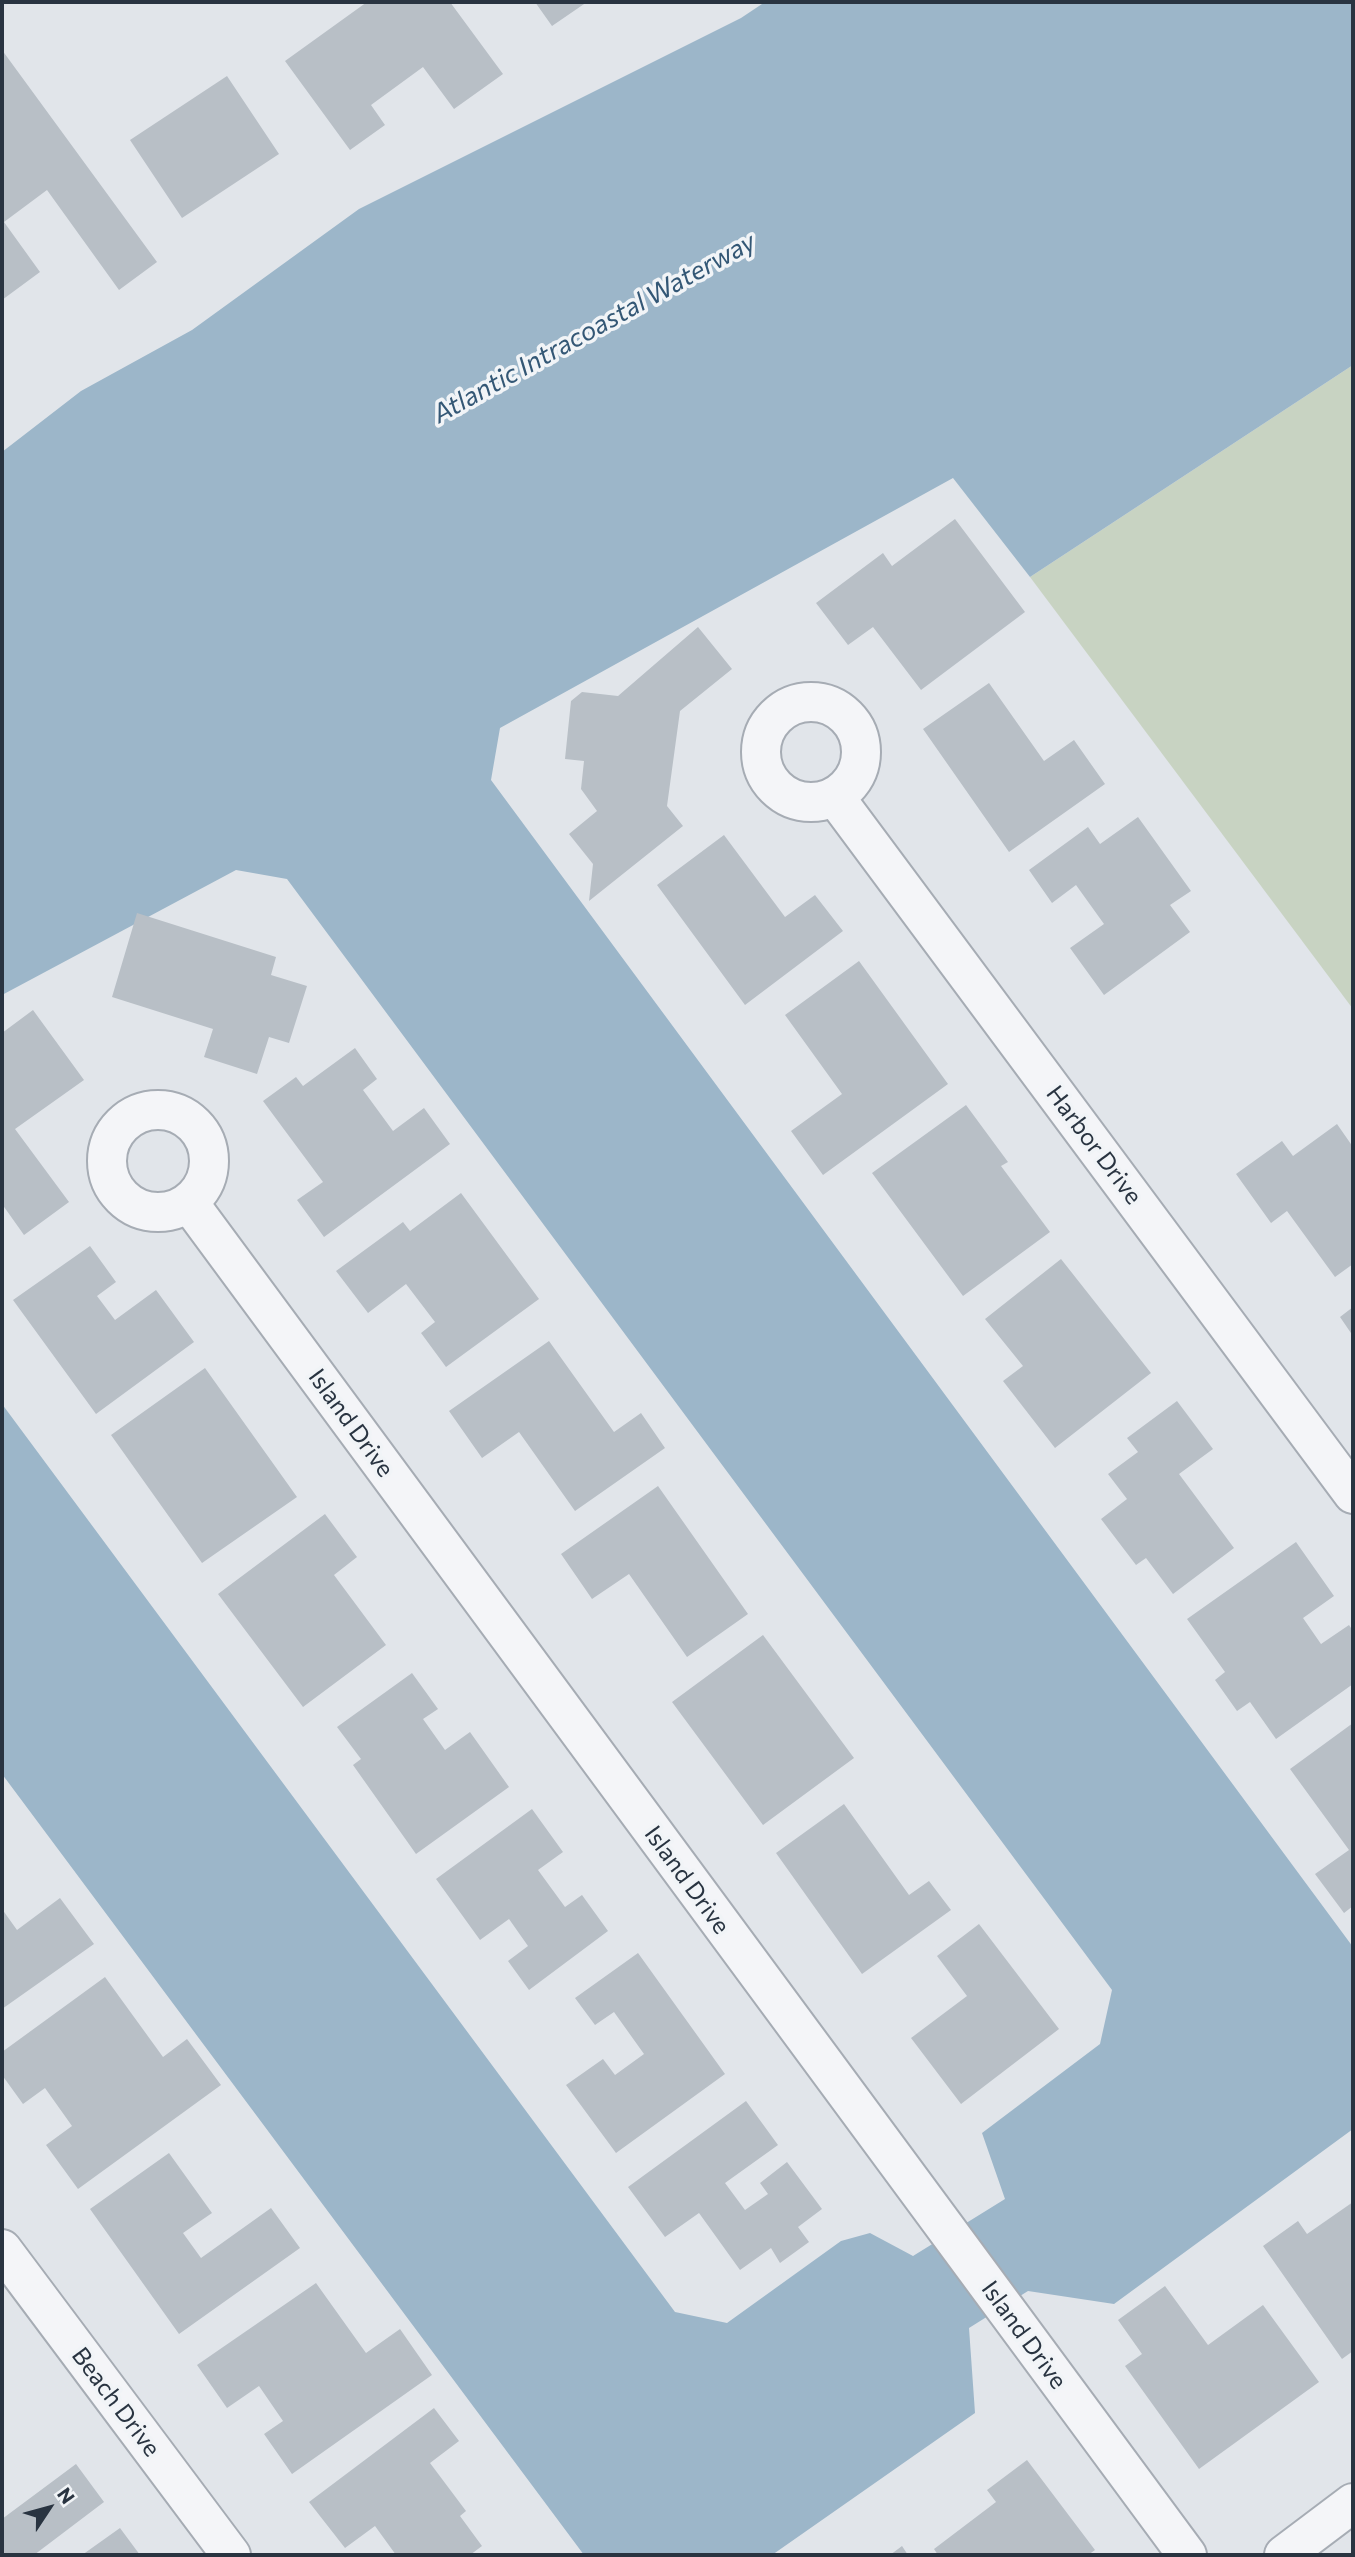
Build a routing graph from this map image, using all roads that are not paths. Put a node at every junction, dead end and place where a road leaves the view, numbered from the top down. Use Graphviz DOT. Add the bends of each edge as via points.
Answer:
graph roads {
  1 [pos="835,797"];
  2 [pos="189,1203"];
  3 [pos="1353,1494"];
  4 [pos="2,2249"];
  5 [pos="1353,2503"];
  6 [pos="231,2555"];
  7 [pos="1187,2555"];
  8 [pos="1284,2555"];
  1 -- 3 [label="street, Harbor Drive"];
  2 -- 7 [label="street, Island Drive"];
  4 -- 6 [label="street, Beach Drive"];
  5 -- 8 [label="street"];
}
